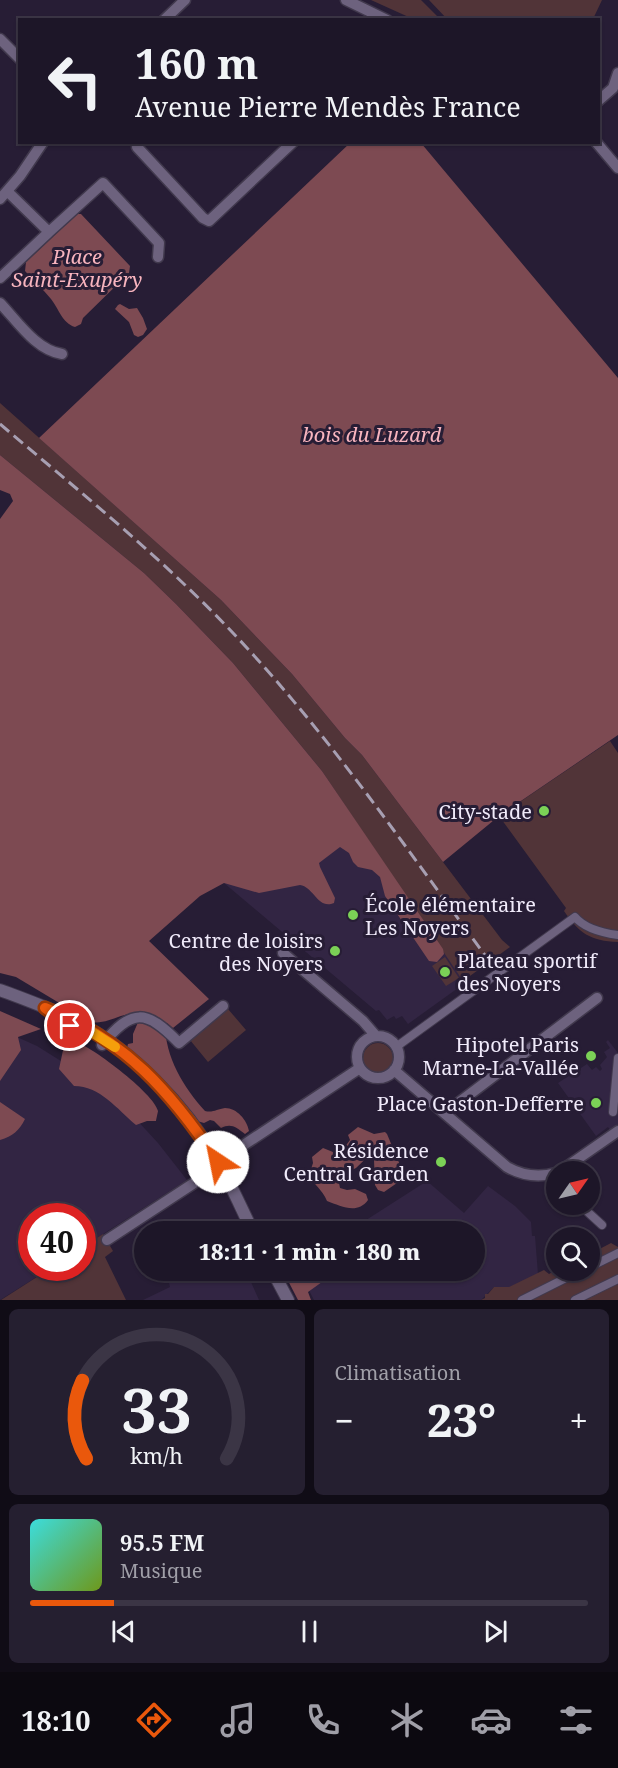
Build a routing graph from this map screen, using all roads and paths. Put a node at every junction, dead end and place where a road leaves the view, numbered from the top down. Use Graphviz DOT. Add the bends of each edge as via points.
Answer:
graph roads {
  1 [pos="185,0"];
  2 [pos="346,0"];
  3 [pos="166,18"];
  4 [pos="383,18"];
  5 [pos="0,39"];
  6 [pos="18,57"];
  7 [pos="618,73"];
  8 [pos="600,99"];
  9 [pos="42,144"];
  10 [pos="291,144"];
  11 [pos="598,144"];
  12 [pos="137,147"];
  13 [pos="618,168"];
  14 [pos="4,195"];
  15 [pos="49,232"];
  16 [pos="158,257"];
  17 [pos="0,278"];
  18 [pos="0,303"];
  19 [pos="62,354"];
  20 [pos="618,935"];
  21 [pos="283,953"];
  22 [pos="0,990"];
  23 [pos="597,998"];
  24 [pos="223,1006"];
  25 [pos="376,1036"];
  26 [pos="104,1043"];
  27 [pos="396,1047"];
  28 [pos="618,1058"];
  29 [pos="360,1068"];
  30 [pos="394,1070"];
  31 [pos="613,1112"];
  32 [pos="445,1113"];
  33 [pos="618,1131"];
  34 [pos="573,1161"];
  35 [pos="216,1166"];
  36 [pos="546,1174"];
  37 [pos="591,1215"];
  38 [pos="239,1221"];
  39 [pos="247,1221"];
  40 [pos="602,1225"];
  41 [pos="107,1240"];
  42 [pos="618,1253"];
  43 [pos="600,1262"];
  44 [pos="618,1279"];
  45 [pos="270,1281"];
  46 [pos="278,1281"];
  47 [pos="560,1281"];
  48 [pos="279,1300"];
  49 [pos="288,1300"];
  50 [pos="522,1300"];
  51 [pos="575,1300"];
  1 -- 3 [label="street"];
  2 -- 4 [label="street"];
  5 -- 6 [label="street"];
  7 -- 8 [label="street" via="613,88"];
  9 -- 14 [label="street"];
  10 -- 12 [label="street" via="209,221"];
  11 -- 13 [label="street"];
  14 -- 15 [label="street"];
  15 -- 16 [label="street" via="103,183 159,243"];
  15 -- 17 [label="street"];
  18 -- 19 [label="street" via="40,345"];
  20 -- 27 [label="street" via="596,930 575,917"];
  21 -- 25 [label="street"];
  22 -- 26 [label="street" via="45,1008"];
  23 -- 32 [label="street"];
  24 -- 26 [label="street" via="179,1043 163,1027 143,1017 125,1021"];
  25 -- 27 [label="street" via="389,1039"];
  25 -- 29 [label="street" via="359,1048"];
  26 -- 35 [label="street" via="160,1096"];
  27 -- 30 [label="street" via="399,1057"];
  28 -- 31 [label="street"];
  29 -- 30 [label="street" via="377,1078"];
  29 -- 35 [label="street"];
  30 -- 32 [label="street"];
  32 -- 36 [label="street" via="507,1167 523,1174"];
  33 -- 34 [label="street"];
  35 -- 38 [label="street"];
  35 -- 39 [label="street"];
  35 -- 41 [label="street"];
  37 -- 40 [label="street"];
  42 -- 43 [label="street"];
  44 -- 51 [label="street"];
  45 -- 48 [label="street"];
  46 -- 49 [label="street"];
  47 -- 50 [label="street"];
}
